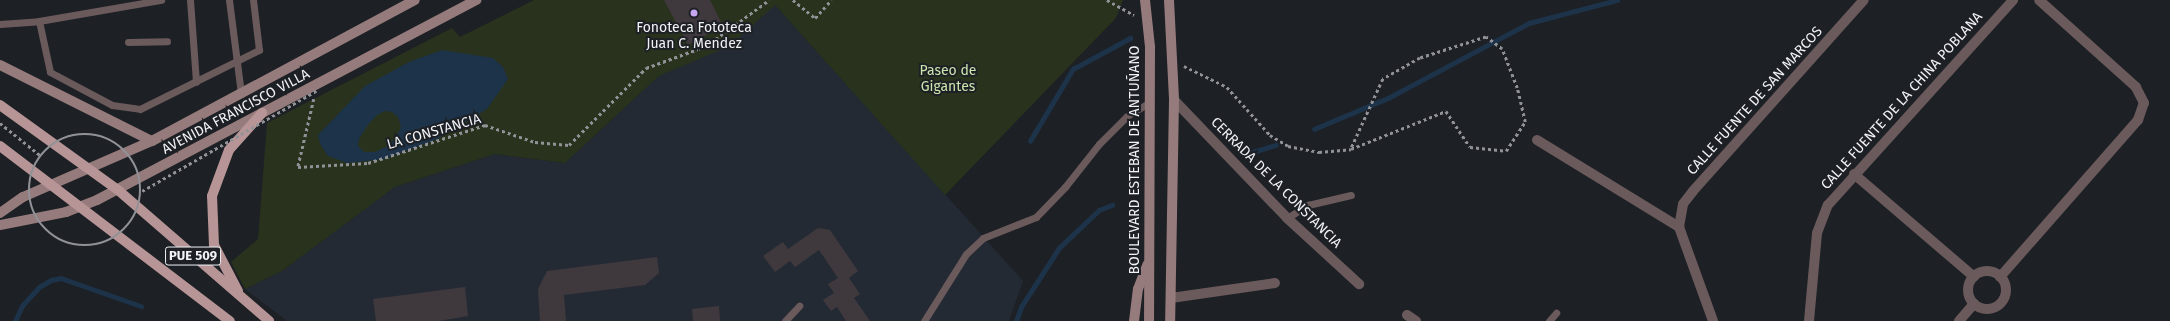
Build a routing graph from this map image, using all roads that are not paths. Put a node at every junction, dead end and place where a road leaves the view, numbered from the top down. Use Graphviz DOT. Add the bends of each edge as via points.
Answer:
graph roads {
  1 [pos="161,0"];
  2 [pos="190,0"];
  3 [pos="229,0"];
  4 [pos="253,0"];
  5 [pos="415,0"];
  6 [pos="477,0"];
  7 [pos="1145,0"];
  8 [pos="1864,0"];
  9 [pos="2013,0"];
  10 [pos="2039,0"];
  11 [pos="1169,1"];
  12 [pos="39,21"];
  13 [pos="0,24"];
  14 [pos="167,41"];
  15 [pos="128,42"];
  16 [pos="237,62"];
  17 [pos="0,65"];
  18 [pos="196,82"];
  19 [pos="241,94"];
  20 [pos="1174,100"];
  21 [pos="1150,102"];
  22 [pos="0,105"];
  23 [pos="262,113"];
  24 [pos="1537,140"];
  25 [pos="152,141"];
  26 [pos="0,146"];
  27 [pos="88,169"];
  28 [pos="1854,174"];
  29 [pos="51,185"];
  30 [pos="118,190"];
  31 [pos="1351,195"];
  32 [pos="79,208"];
  33 [pos="0,212"];
  34 [pos="1287,218"];
  35 [pos="0,225"];
  36 [pos="1679,227"];
  37 [pos="1149,260"];
  38 [pos="1974,277"];
  39 [pos="2000,277"];
  40 [pos="1275,283"];
  41 [pos="1360,284"];
  42 [pos="1171,298"];
  43 [pos="247,302"];
  44 [pos="1974,304"];
  45 [pos="799,306"];
  46 [pos="1556,313"];
  47 [pos="1407,315"];
  48 [pos="230,321"];
  49 [pos="269,321"];
  50 [pos="785,321"];
  51 [pos="924,321"];
  52 [pos="1134,321"];
  53 [pos="1149,321"];
  54 [pos="1170,321"];
  55 [pos="1416,321"];
  56 [pos="1549,321"];
  57 [pos="1713,321"];
  58 [pos="1809,321"];
  59 [pos="1959,321"];
  1 -- 12 [label="lane"];
  2 -- 18 [label="lane"];
  3 -- 16 [label="lane"];
  4 -- 16 [label="lane" via="259,50"];
  5 -- 19 [label="main road, AVENIDA FRANCISCO VILLA"];
  6 -- 23 [label="main road, AVENIDA FRANCISCO VILLA"];
  7 -- 21 [label="main road, BOULEVARD ESTEBAN DE ANTUÑANO" via="1150,47"];
  8 -- 36 [label="street, CALLE FUENTE DE SAN MARCOS" via="1692,191 1683,204"];
  9 -- 28 [label="street, CALLE FUENTE DE LA CHINA POBLANA"];
  10 -- 39 [label="street" via="2136,87 2144,103 2138,120"];
  11 -- 20 [label="main road"];
  12 -- 13 [label="lane"];
  12 -- 18 [label="lane" via="50,72 112,105 140,109"];
  14 -- 15 [label="lane"];
  16 -- 18 [label="lane"];
  16 -- 19 [label="lane"];
  17 -- 25 [label="main road"];
  19 -- 25 [label="main road, AVENIDA FRANCISCO VILLA"];
  20 -- 34 [label="street, CERRADA DE LA CONSTANCIA"];
  20 -- 42 [label="main road"];
  21 -- 37 [label="main road, BOULEVARD ESTEBAN DE ANTUÑANO"];
  21 -- 51 [label="lane" via="1127,116 1099,144 1065,188 1036,217 983,238 966,254"];
  22 -- 27 [label="main road"];
  23 -- 30 [label="main road, AVENIDA FRANCISCO VILLA"];
  23 -- 43 [label="main road" via="229,150 212,196 214,245 236,288"];
  24 -- 36 [label="street"];
  25 -- 27 [label="main road, AVENIDA FRANCISCO VILLA"];
  26 -- 29 [label="main road"];
  27 -- 29 [label="main road, AVENIDA FRANCISCO VILLA"];
  27 -- 30 [label="main road"];
  28 -- 38 [label="street"];
  28 -- 58 [label="street, CALLE FUENTE DE LA CHINA POBLANA" via="1828,205 1817,233"];
  29 -- 32 [label="main road"];
  29 -- 33 [label="main road, AVENIDA FRANCISCO VILLA" via="15,201"];
  30 -- 32 [label="main road, AVENIDA FRANCISCO VILLA"];
  30 -- 43 [label="main road, PUE 509"];
  31 -- 34 [label="lane" via="1308,205"];
  32 -- 35 [label="main road, AVENIDA FRANCISCO VILLA"];
  32 -- 48 [label="main road, PUE 509"];
  34 -- 41 [label="street, CERRADA DE LA CONSTANCIA"];
  36 -- 57 [label="street"];
  37 -- 52 [label="main road" via="1138,289"];
  37 -- 53 [label="main road, BOULEVARD ESTEBAN DE ANTUÑANO"];
  38 -- 39 [label="street" via="1987,272"];
  38 -- 44 [label="street" via="1968,291"];
  39 -- 44 [label="street" via="2006,291 1999,304 1985,309"];
  40 -- 42 [label="street"];
  42 -- 54 [label="main road"];
  43 -- 49 [label="main road, PUE 509"];
  44 -- 59 [label="street"];
  45 -- 50 [label="lane"];
  46 -- 56 [label="lane"];
  47 -- 55 [label="street"];
}
